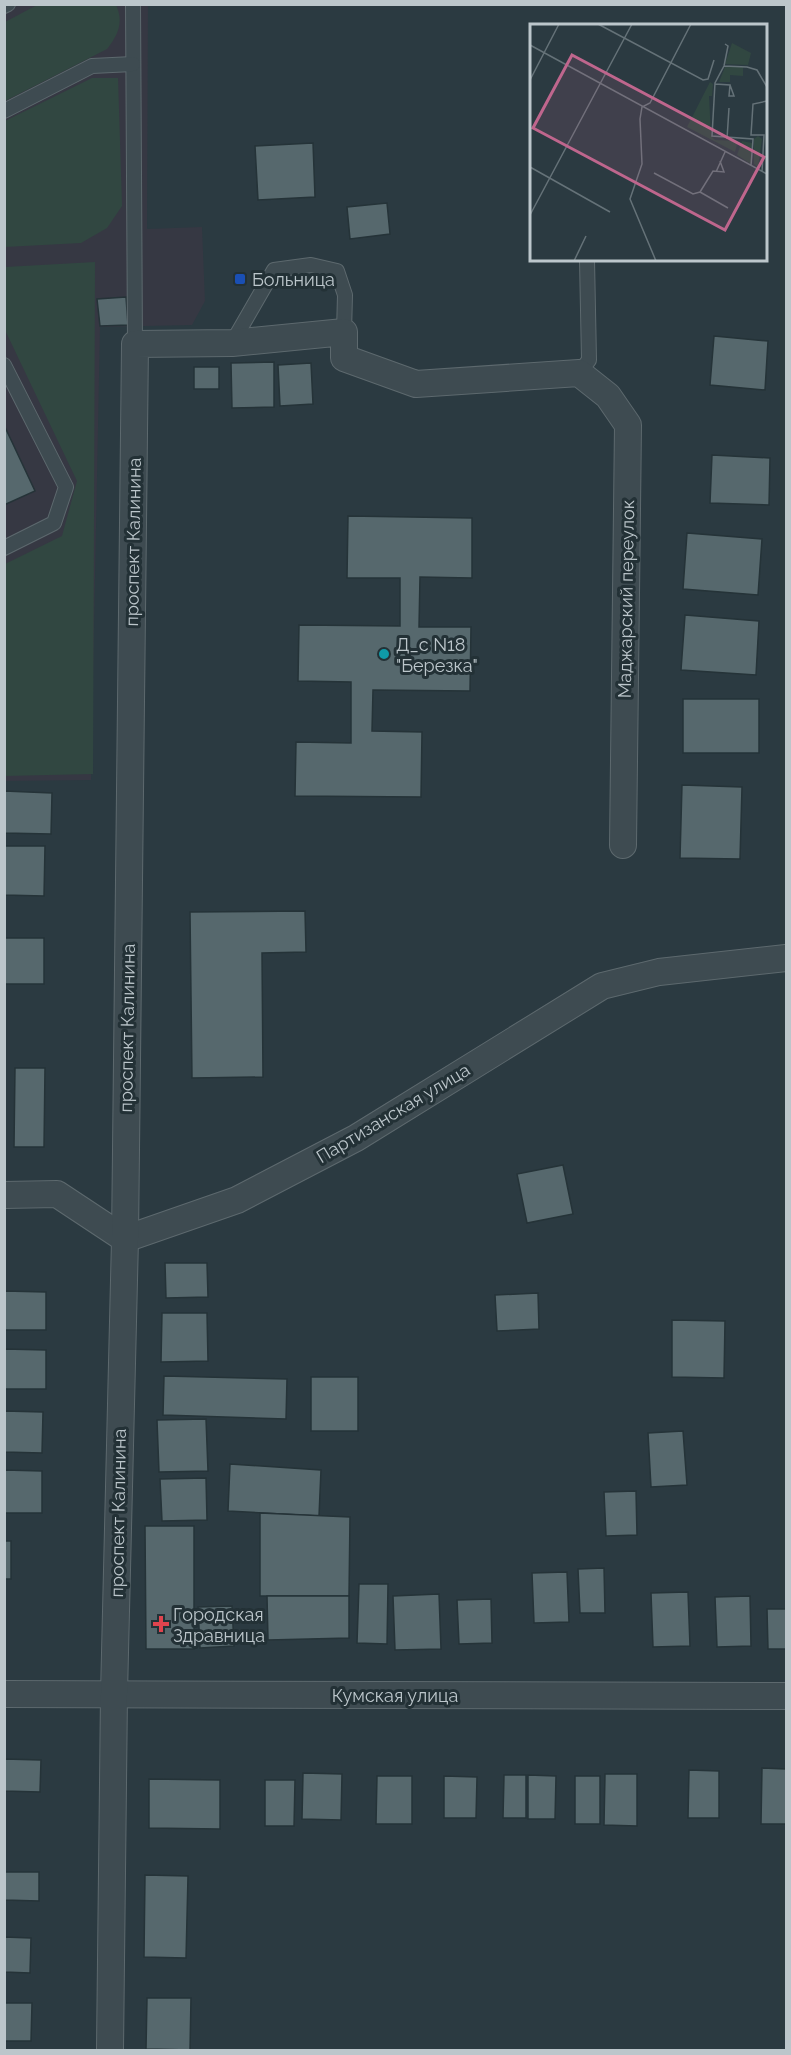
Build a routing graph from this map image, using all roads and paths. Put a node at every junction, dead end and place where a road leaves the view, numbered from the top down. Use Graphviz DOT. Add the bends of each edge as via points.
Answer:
graph roads {
  1 [pos="134,4"];
  2 [pos="133,64"];
  3 [pos="4,111"];
  4 [pos="587,261"];
  5 [pos="344,332"];
  6 [pos="232,343"];
  7 [pos="135,344"];
  8 [pos="4,365"];
  9 [pos="579,373"];
  10 [pos="9,386"];
  11 [pos="4,548"];
  12 [pos="623,845"];
  13 [pos="786,958"];
  14 [pos="4,1195"];
  15 [pos="124,1239"];
  16 [pos="114,1694"];
  17 [pos="4,1695"];
  18 [pos="786,1696"];
  19 [pos="110,2050"];
  1 -- 2 [label="lane, проспект Калинина"];
  2 -- 3 [label="lane" via="92,66"];
  2 -- 7 [label="lane, проспект Калинина"];
  4 -- 9 [label="lane" via="589,360"];
  5 -- 6 [label="street"];
  5 -- 6 [label="lane" via="345,296 337,270 311,265 274,270"];
  5 -- 9 [label="street" via="344,358 416,384"];
  6 -- 7 [label="street"];
  7 -- 15 [label="street, проспект Калинина"];
  8 -- 10 [label="lane"];
  9 -- 12 [label="street, Маджарский переулок" via="608,396 628,425"];
  10 -- 11 [label="lane" via="66,487 54,523"];
  13 -- 15 [label="street, Партизанская улица" via="659,972 602,986 356,1138 237,1200"];
  14 -- 15 [label="street" via="57,1194"];
  15 -- 16 [label="street, проспект Калинина"];
  16 -- 17 [label="street, Кумская улица"];
  16 -- 18 [label="street, Кумская улица"];
  16 -- 19 [label="street, проспект Калинина"];
}
